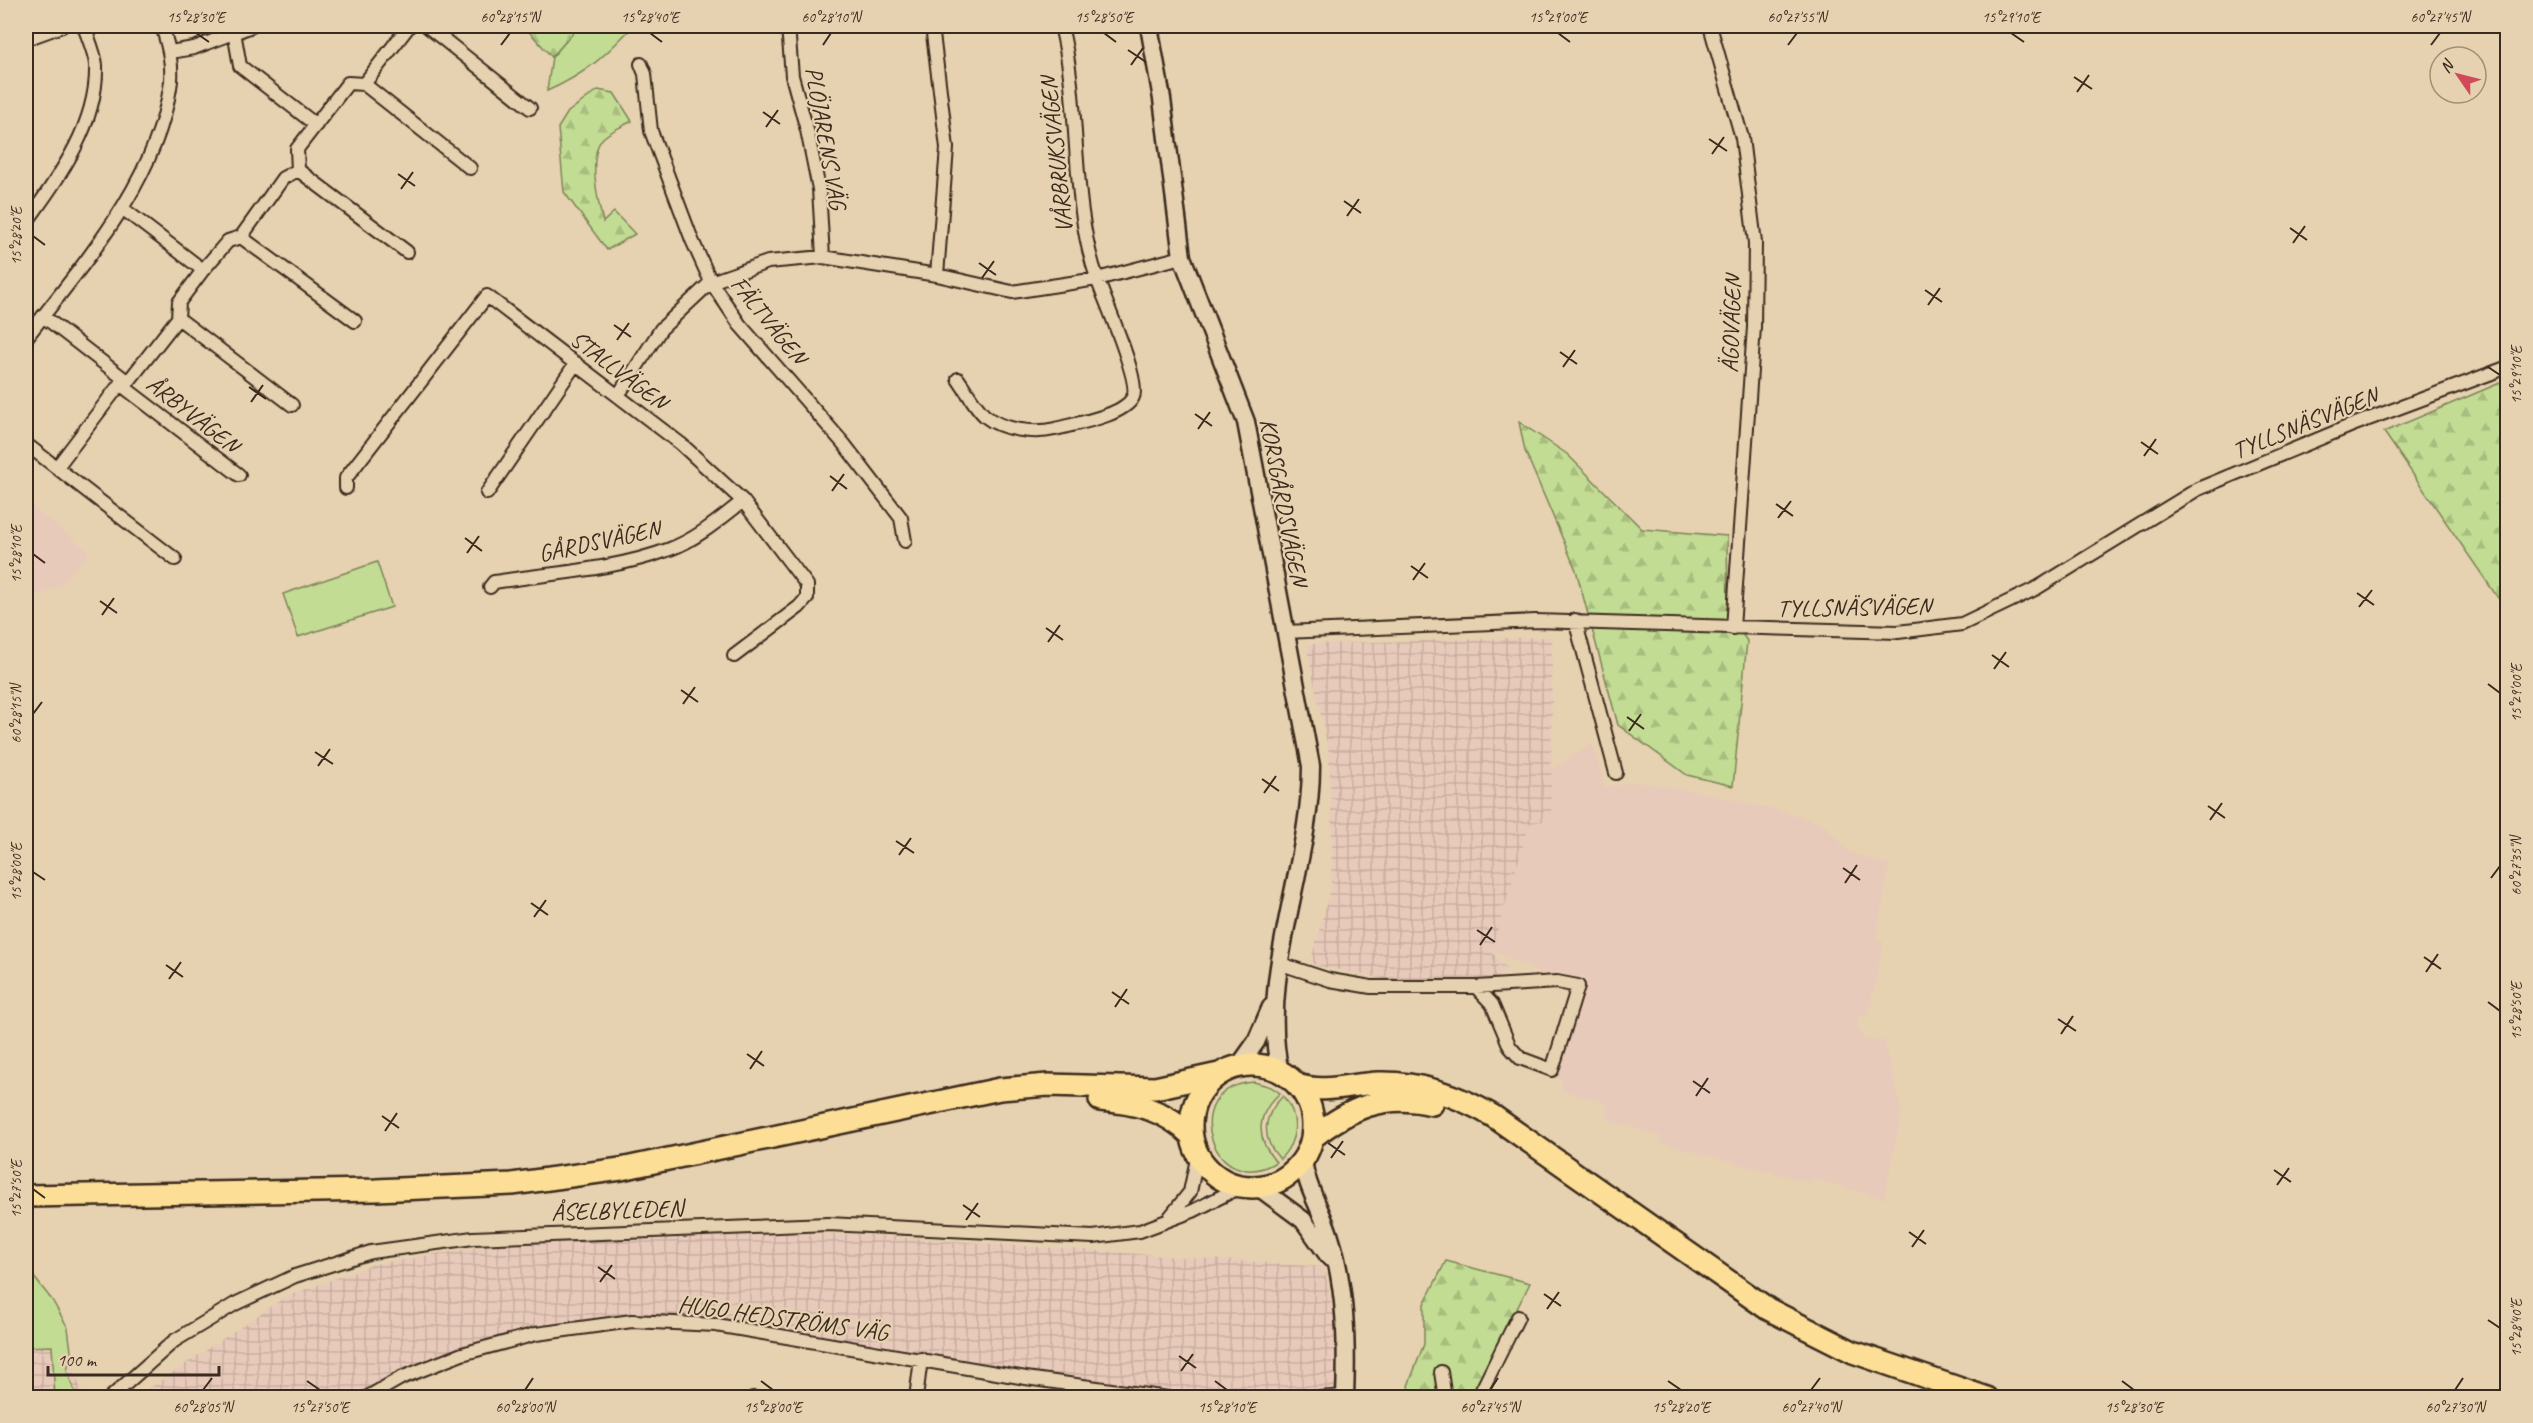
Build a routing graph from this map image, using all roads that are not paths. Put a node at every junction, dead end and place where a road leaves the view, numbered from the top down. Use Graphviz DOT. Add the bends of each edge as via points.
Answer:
graph roads {
  1 [pos="62,26"];
  2 [pos="84,26"];
  3 [pos="162,26"];
  4 [pos="252,26"];
  5 [pos="409,26"];
  6 [pos="427,26"];
  7 [pos="788,26"];
  8 [pos="932,26"];
  9 [pos="1061,26"];
  10 [pos="1149,26"];
  11 [pos="1710,26"];
  12 [pos="234,29"];
  13 [pos="26,39"];
  14 [pos="170,52"];
  15 [pos="641,64"];
  16 [pos="364,84"];
  17 [pos="530,108"];
  18 [pos="316,125"];
  19 [pos="470,168"];
  20 [pos="298,170"];
  21 [pos="122,208"];
  22 [pos="26,223"];
  23 [pos="241,237"];
  24 [pos="407,252"];
  25 [pos="823,257"];
  26 [pos="1182,258"];
  27 [pos="203,270"];
  28 [pos="937,275"];
  29 [pos="1097,279"];
  30 [pos="711,282"];
  31 [pos="43,316"];
  32 [pos="178,318"];
  33 [pos="355,321"];
  34 [pos="26,338"];
  35 [pos="576,363"];
  36 [pos="2508,367"];
  37 [pos="958,379"];
  38 [pos="124,383"];
  39 [pos="619,394"];
  40 [pos="292,405"];
  41 [pos="26,444"];
  42 [pos="57,467"];
  43 [pos="239,476"];
  44 [pos="346,488"];
  45 [pos="487,493"];
  46 [pos="742,501"];
  47 [pos="905,541"];
  48 [pos="175,559"];
  49 [pos="490,587"];
  50 [pos="1575,620"];
  51 [pos="1733,628"];
  52 [pos="1286,632"];
  53 [pos="734,656"];
  54 [pos="1616,773"];
  55 [pos="1281,964"];
  56 [pos="1476,987"];
  57 [pos="1275,995"];
  58 [pos="1229,1070"];
  59 [pos="1280,1072"];
  60 [pos="1298,1085"];
  61 [pos="1312,1138"];
  62 [pos="1195,1145"];
  63 [pos="1303,1159"];
  64 [pos="1250,1186"];
  65 [pos="26,1196"];
  66 [pos="26,1210"];
  67 [pos="1165,1222"];
  68 [pos="1340,1278"];
  69 [pos="1518,1317"];
  70 [pos="921,1359"];
  71 [pos="1441,1371"];
  72 [pos="1345,1397"];
  73 [pos="110,1398"];
  74 [pos="366,1398"];
  75 [pos="916,1398"];
  76 [pos="1168,1398"];
  77 [pos="1319,1398"];
  78 [pos="1445,1398"];
  79 [pos="1478,1398"];
  80 [pos="1941,1398"];
  81 [pos="1987,1398"];
  1 -- 13 [label="street"];
  2 -- 22 [label="street" via="96,63 93,107 57,179"];
  3 -- 14 [label="street"];
  4 -- 12 [label="street"];
  5 -- 16 [label="street"];
  6 -- 17 [label="street"];
  7 -- 25 [label="street, PLÖJARENS VÄG" via="792,76 819,189"];
  8 -- 28 [label="street" via="947,148"];
  9 -- 29 [label="street, VÅRBRUKSVÄGEN" via="1088,245"];
  10 -- 26 [label="street, KORSGÅRDSVÄGEN"];
  11 -- 51 [label="street, ÄGOVÄGEN" via="1742,138 1755,243 1754,327"];
  12 -- 14 [label="street" via="194,48"];
  12 -- 18 [label="street" via="240,66"];
  14 -- 21 [label="street" via="171,88 150,158"];
  15 -- 30 [label="street, FÄLTVÄGEN" via="651,131"];
  16 -- 18 [label="street" via="348,83"];
  16 -- 19 [label="street"];
  18 -- 20 [label="street" via="297,149"];
  20 -- 23 [label="street, ÅRBYVÄGEN" via="283,178"];
  20 -- 24 [label="street"];
  21 -- 27 [label="street"];
  21 -- 31 [label="street"];
  23 -- 27 [label="street, ÅRBYVÄGEN" via="228,242"];
  23 -- 33 [label="street"];
  25 -- 28 [label="street"];
  25 -- 30 [label="street" via="768,262"];
  26 -- 29 [label="street"];
  26 -- 52 [label="street, KORSGÅRDSVÄGEN" via="1246,422"];
  27 -- 32 [label="street, ÅRBYVÄGEN" via="179,302"];
  28 -- 29 [label="street" via="1012,292"];
  29 -- 37 [label="street, VÅRBRUKSVÄGEN" via="1132,376 1135,395 1128,405 1049,430 1015,429 986,416"];
  30 -- 39 [label="street" via="661,329"];
  30 -- 47 [label="street, FÄLTVÄGEN" via="740,325 844,444 902,518"];
  31 -- 34 [label="street"];
  31 -- 38 [label="street, ÅRBYVÄGEN"];
  32 -- 38 [label="street, ÅRBYVÄGEN"];
  32 -- 40 [label="street"];
  35 -- 39 [label="street, STALLVÄGEN"];
  35 -- 44 [label="street, STALLVÄGEN" via="487,296 346,477"];
  35 -- 45 [label="street"];
  36 -- 51 [label="street, TYLLSNÄSVÄGEN" via="2198,489 2037,588 1962,624 1898,632"];
  38 -- 42 [label="street, ÅRBYVÄGEN"];
  38 -- 43 [label="street, ÅRBYVÄGEN"];
  39 -- 46 [label="street, STALLVÄGEN"];
  41 -- 42 [label="street"];
  42 -- 48 [label="street"];
  46 -- 49 [label="street, GÅRDSVÄGEN" via="711,527 672,549 633,560 494,582"];
  46 -- 53 [label="street, STALLVÄGEN" via="807,585 807,598"];
  50 -- 51 [label="street, TYLLSNÄSVÄGEN"];
  50 -- 52 [label="street, TYLLSNÄSVÄGEN"];
  50 -- 54 [label="street"];
  52 -- 55 [label="street, KORSGÅRDSVÄGEN" via="1306,732 1311,786"];
  55 -- 56 [label="street" via="1351,985"];
  55 -- 57 [label="street, KORSGÅRDSVÄGEN"];
  56 -- 56 [label="street" via="1557,982 1578,986 1552,1070 1520,1058 1510,1047 1492,1004"];
  57 -- 58 [label="street, KORSGÅRDSVÄGEN" via="1256,1042"];
  57 -- 59 [label="street, KORSGÅRDSVÄGEN" via="1274,1036"];
  58 -- 59 [label="highway" via="1260,1065"];
  58 -- 62 [label="highway" via="1204,1088 1195,1106"];
  58 -- 65 [label="highway" via="1155,1088 1048,1085 1000,1089 621,1169 512,1184 399,1190"];
  59 -- 60 [label="highway"];
  60 -- 61 [label="highway" via="1309,1104"];
  60 -- 81 [label="highway" via="1334,1090 1381,1083 1455,1096 1493,1116 1768,1309 1853,1353"];
  61 -- 63 [label="highway"];
  61 -- 80 [label="highway" via="1345,1114 1383,1101 1408,1100 1448,1109 1485,1128 1760,1320 1847,1365"];
  62 -- 64 [label="highway" via="1217,1175"];
  62 -- 66 [label="highway" via="1170,1117 1143,1106 1046,1099 937,1114 626,1182 511,1197 371,1204"];
  62 -- 67 [label="street, ÅSELBYLEDEN" via="1190,1192"];
  63 -- 64 [label="highway" via="1283,1178"];
  63 -- 68 [label="street" via="1306,1179 1330,1235"];
  64 -- 67 [label="street, ÅSELBYLEDEN"];
  64 -- 68 [label="street" via="1303,1220 1319,1239"];
  67 -- 73 [label="street, ÅSELBYLEDEN" via="1140,1231 1093,1237 828,1224 473,1238 371,1252 295,1276 235,1304 174,1341"];
  68 -- 72 [label="street"];
  69 -- 79 [label="street"];
  70 -- 74 [label="street, HUGO HEDSTRÖMS VÄG" via="716,1325 632,1321 536,1334 462,1354 401,1378"];
  70 -- 75 [label="street"];
  70 -- 76 [label="street, HUGO HEDSTRÖMS VÄG"];
  71 -- 78 [label="street"];
  72 -- 77 [label="street"];
}
